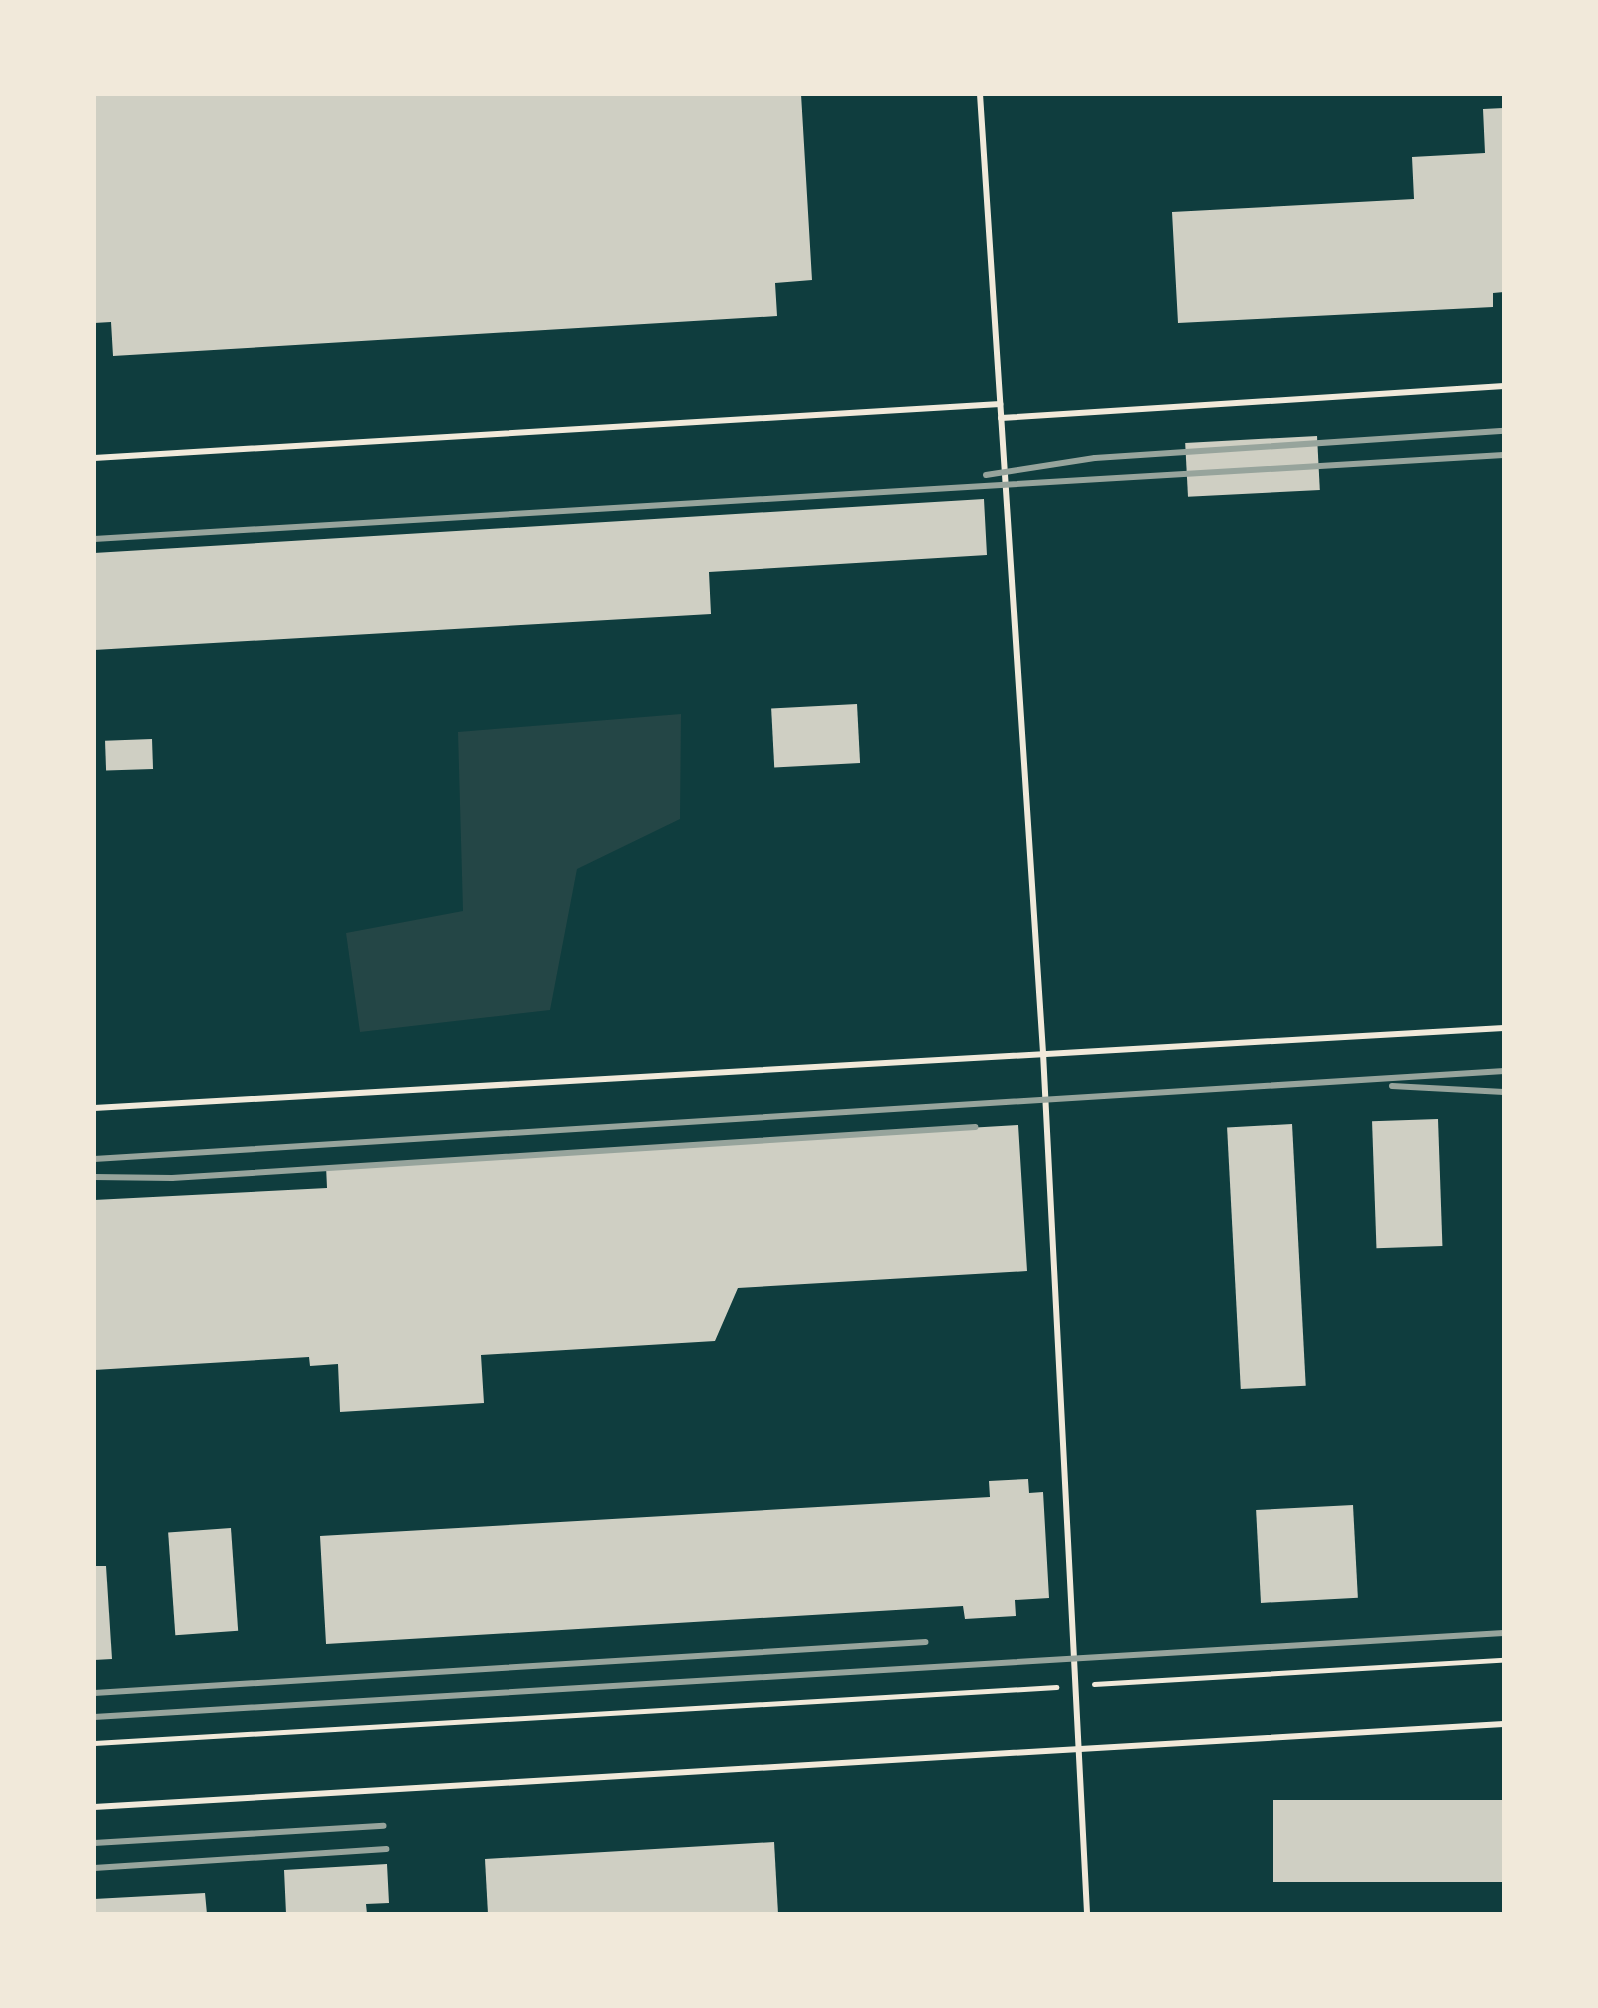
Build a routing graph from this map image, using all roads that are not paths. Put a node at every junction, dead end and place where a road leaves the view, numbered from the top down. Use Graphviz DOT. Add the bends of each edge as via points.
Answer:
graph roads {
  1 [pos="980,94"];
  2 [pos="1504,386"];
  3 [pos="1000,404"];
  4 [pos="1001,418"];
  5 [pos="94,458"];
  6 [pos="1504,1028"];
  7 [pos="1043,1053"];
  8 [pos="94,1108"];
  9 [pos="1504,1724"];
  10 [pos="1077,1748"];
  11 [pos="94,1807"];
  12 [pos="1087,1914"];
  1 -- 3 [label="lane"];
  2 -- 4 [label="lane"];
  3 -- 4 [label="lane"];
  3 -- 5 [label="lane"];
  4 -- 7 [label="lane"];
  6 -- 7 [label="lane"];
  7 -- 8 [label="lane"];
  7 -- 10 [label="lane"];
  9 -- 10 [label="lane"];
  10 -- 11 [label="lane"];
  10 -- 12 [label="lane"];
}
